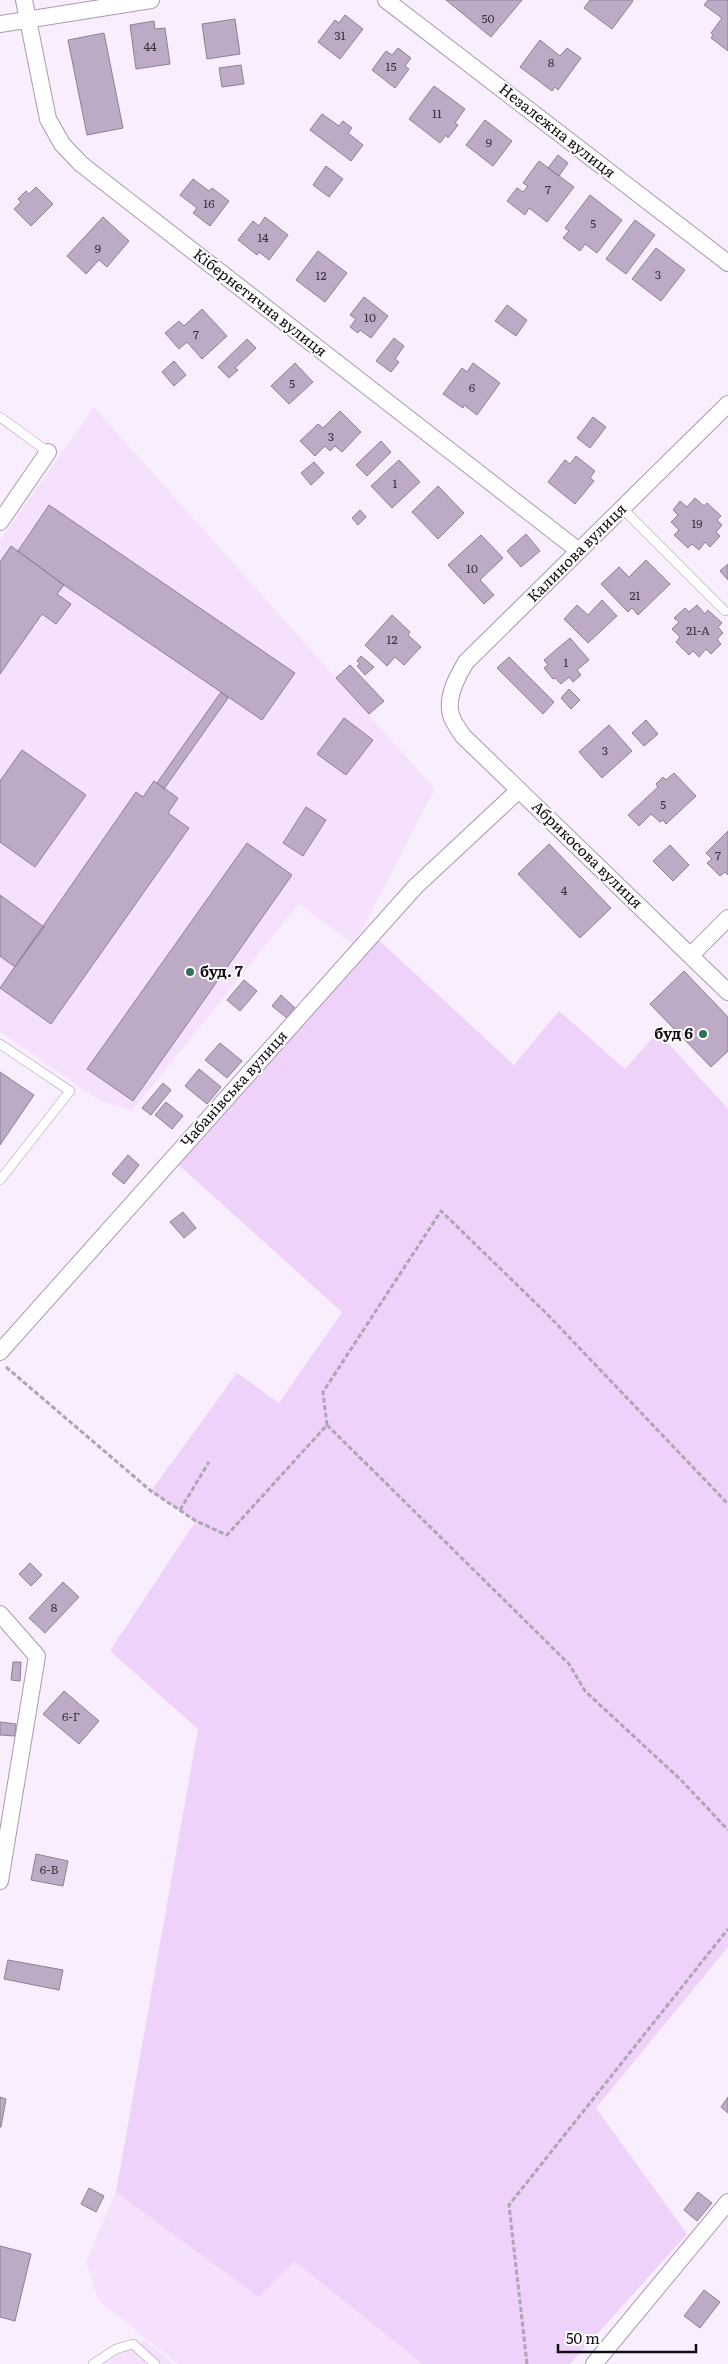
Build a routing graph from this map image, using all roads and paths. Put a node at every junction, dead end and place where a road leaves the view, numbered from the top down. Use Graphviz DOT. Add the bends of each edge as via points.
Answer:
graph roads {
  1 [pos="24,0"];
  2 [pos="152,0"];
  3 [pos="386,0"];
  4 [pos="28,20"];
  5 [pos="0,24"];
  6 [pos="728,263"];
  7 [pos="728,404"];
  8 [pos="0,417"];
  9 [pos="48,452"];
  10 [pos="622,508"];
  11 [pos="2,514"];
  12 [pos="579,551"];
  13 [pos="725,611"];
  14 [pos="451,715"];
  15 [pos="519,790"];
  16 [pos="728,918"];
  17 [pos="691,955"];
  18 [pos="728,992"];
  19 [pos="0,1044"];
  20 [pos="0,1180"];
  21 [pos="0,1352"];
  22 [pos="0,1362"];
  23 [pos="327,1426"];
  24 [pos="209,1462"];
  25 [pos="728,1504"];
  26 [pos="180,1510"];
  27 [pos="0,1614"];
  28 [pos="728,1830"];
  29 [pos="0,1881"];
  30 [pos="728,1929"];
  31 [pos="728,2202"];
  32 [pos="93,2364"];
  33 [pos="155,2364"];
  34 [pos="527,2364"];
  35 [pos="594,2364"];
  1 -- 4 [label="street, Кібернетична вулиця"];
  2 -- 4 [label="street"];
  3 -- 6 [label="street, Незалежна вулиця"];
  4 -- 5 [label="street"];
  4 -- 12 [label="street, Кібернетична вулиця" via="48,119 62,144 80,164"];
  7 -- 10 [label="street, Калинова вулиця"];
  8 -- 9 [label="lane"];
  9 -- 11 [label="street"];
  10 -- 12 [label="street, Калинова вулиця"];
  10 -- 13 [label="lane"];
  12 -- 14 [label="street, Калинова вулиця" via="466,662 456,679 450,701"];
  14 -- 15 [label="street, Абрикосова вулиця" via="463,736"];
  15 -- 17 [label="street, Абрикосова вулиця"];
  15 -- 21 [label="street, Чабанівська вулиця" via="414,887"];
  16 -- 17 [label="street"];
  17 -- 18 [label="street, Абрикосова вулиця"];
  19 -- 20 [label="lane" via="70,1091"];
  22 -- 26 [label="path" via="151,1491"];
  23 -- 25 [label="path" via="323,1392 441,1211 547,1314"];
  23 -- 26 [label="path" via="227,1535"];
  23 -- 28 [label="path" via="569,1664 585,1691 682,1780"];
  24 -- 26 [label="path"];
  27 -- 29 [label="street" via="37,1656"];
  30 -- 34 [label="path" via="509,2205"];
  31 -- 35 [label="street"];
  32 -- 33 [label="lane" via="116,2349 133,2344"];
}
